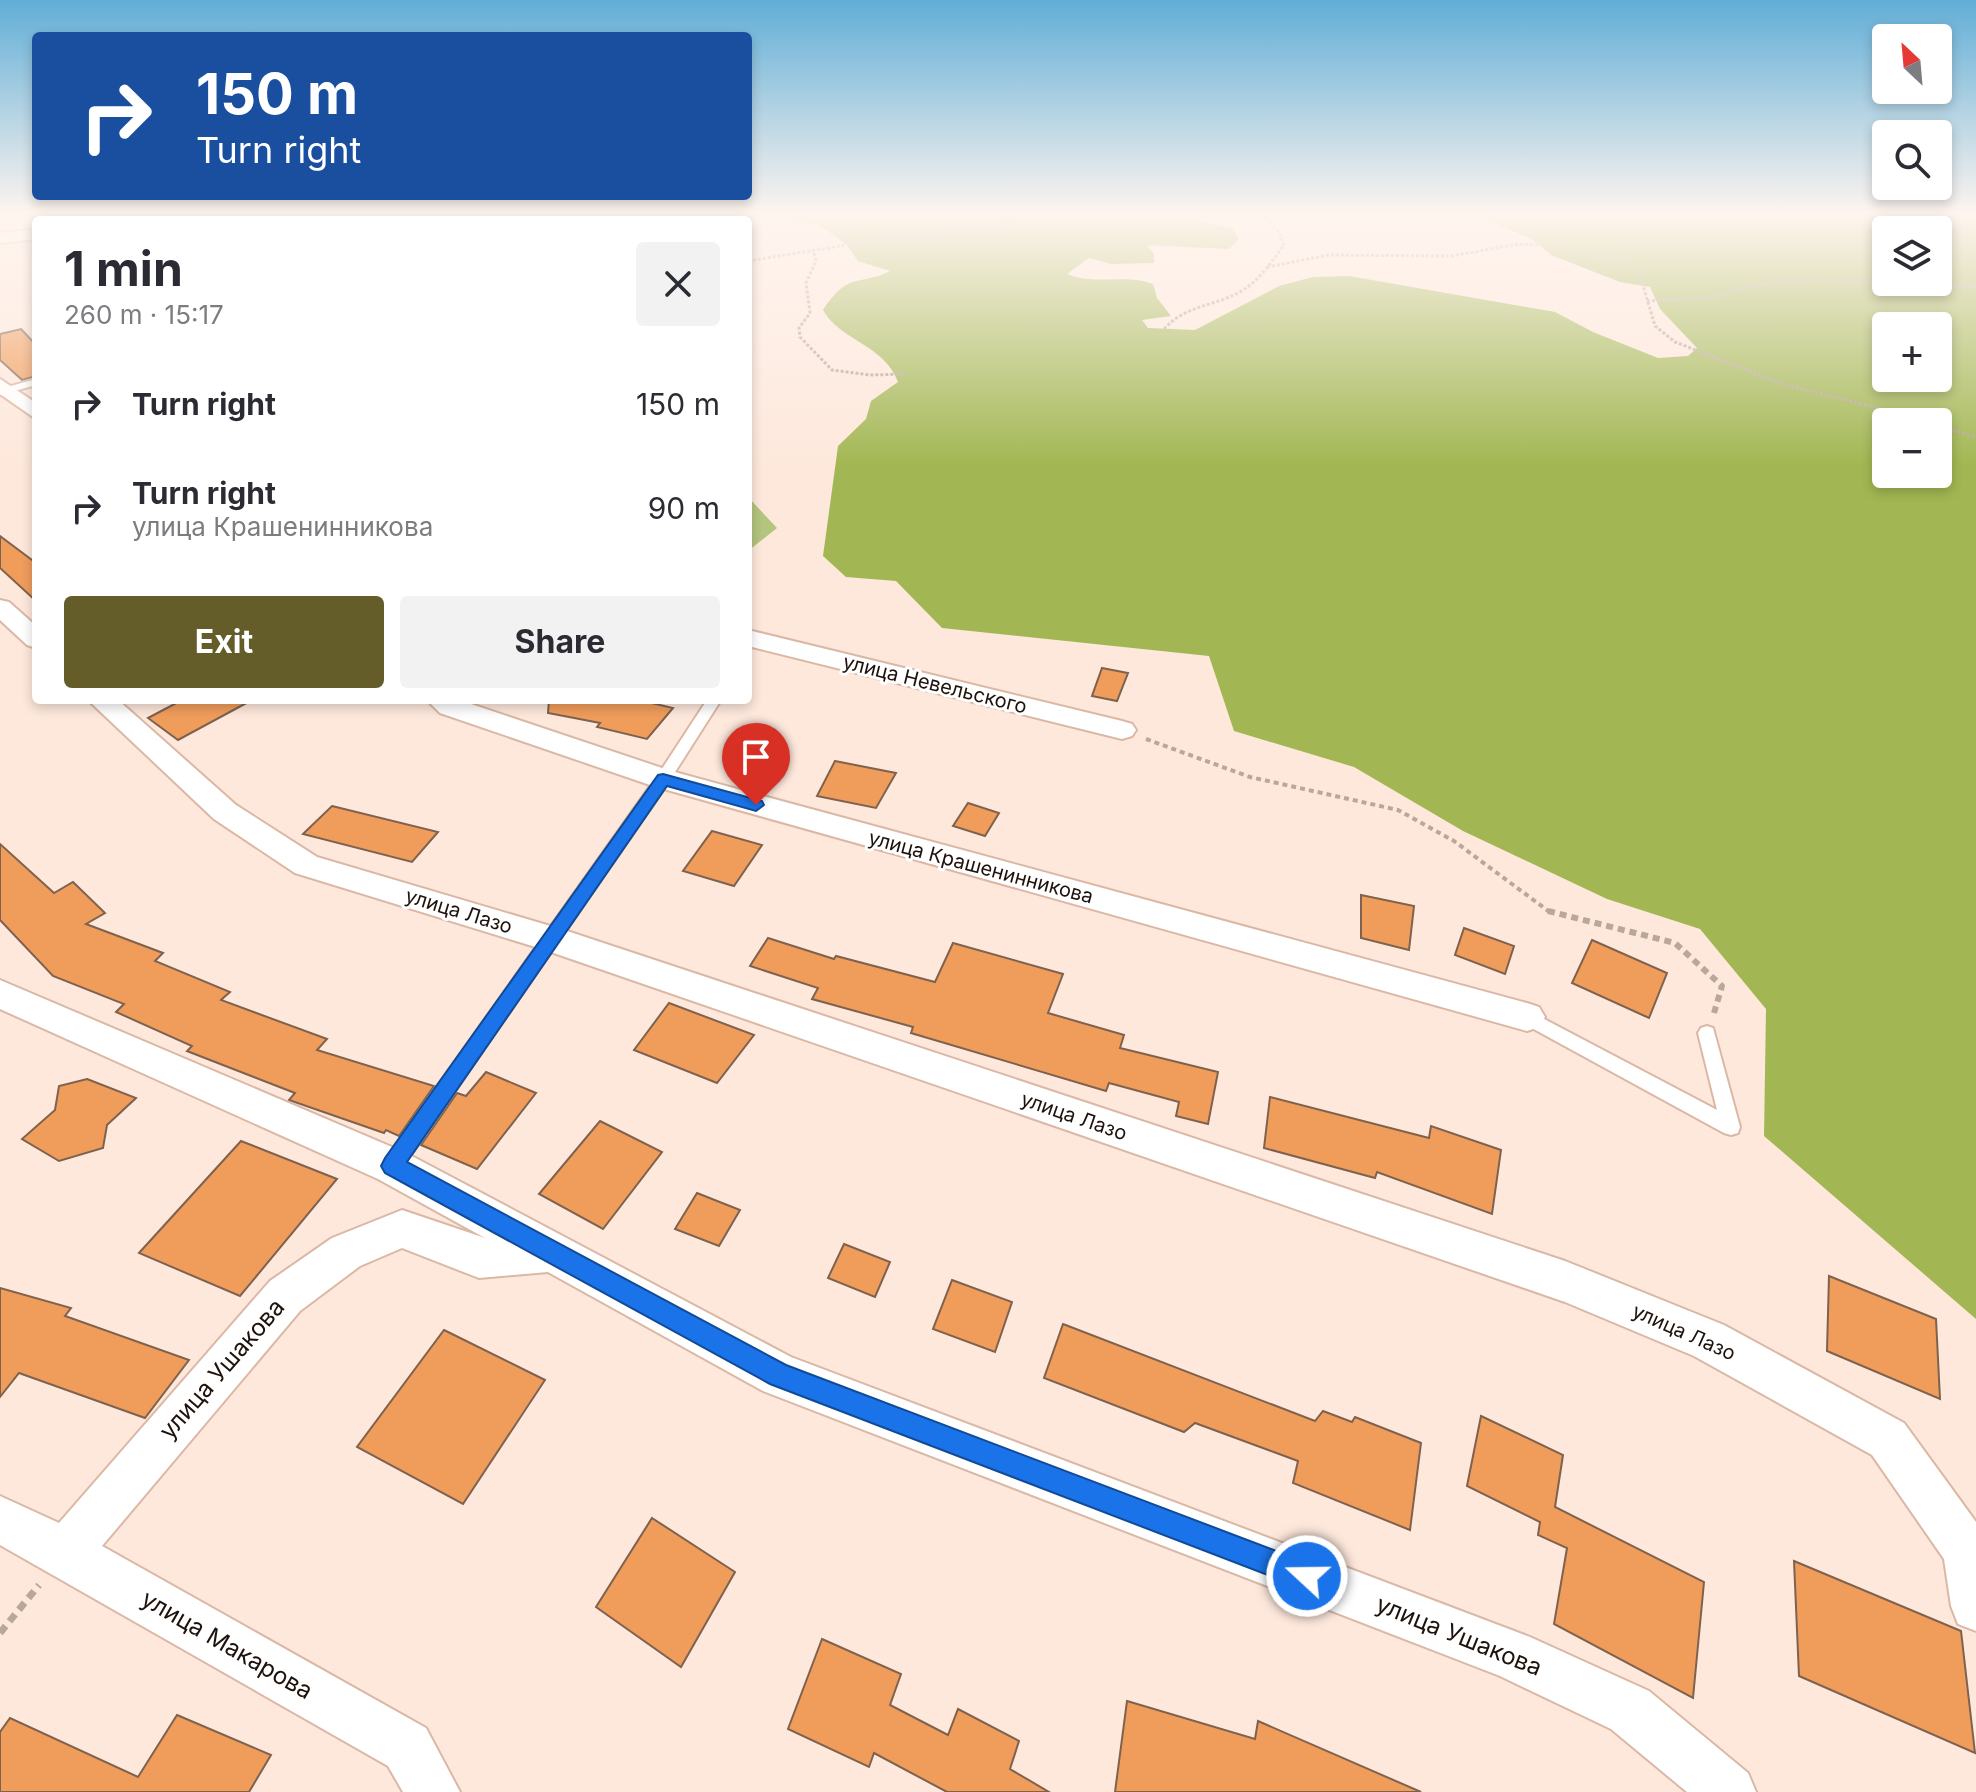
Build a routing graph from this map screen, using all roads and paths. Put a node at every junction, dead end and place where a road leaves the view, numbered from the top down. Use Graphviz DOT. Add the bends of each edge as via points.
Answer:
graph roads {
  1 [pos="808,299"];
  2 [pos="1220,299"];
  3 [pos="1695,299"];
  4 [pos="1647,301"];
  5 [pos="1164,329"];
  6 [pos="907,374"];
  7 [pos="32,383"];
  8 [pos="2,390"];
  9 [pos="1878,408"];
  10 [pos="32,410"];
  11 [pos="1952,430"];
  12 [pos="1976,437"];
  13 [pos="0,607"];
  14 [pos="32,636"];
  15 [pos="752,642"];
  16 [pos="106,704"];
  17 [pos="446,704"];
  18 [pos="711,704"];
  19 [pos="1122,730"];
  20 [pos="663,779"];
  21 [pos="552,939"];
  22 [pos="0,994"];
  23 [pos="1527,1017"];
  24 [pos="1707,1033"];
  25 [pos="392,1166"];
  26 [pos="551,1252"];
  27 [pos="0,1520"];
  28 [pos="65,1553"];
  29 [pos="1976,1606"];
  30 [pos="0,1633"];
  31 [pos="433,1792"];
  32 [pos="1729,1792"];
  1 -- 6 [label="path" via="810,313 799,328 800,337 832,370"];
  2 -- 5 [label="path" via="1187,308"];
  3 -- 4 [label="path"];
  4 -- 9 [label="path" via="1655,326 1675,342 1783,384"];
  7 -- 8 [label="lane"];
  8 -- 10 [label="street"];
  11 -- 12 [label="path"];
  13 -- 14 [label="street"];
  15 -- 19 [label="street, улица Невельского"];
  16 -- 21 [label="street, улица Лазо" via="225,812 306,865"];
  17 -- 20 [label="street, улица Крашенинникова"];
  18 -- 20 [label="lane"];
  19 -- 24 [label="path" via="1250,777 1398,810 1454,841 1551,913 1675,943 1722,986"];
  20 -- 21 [label="lane"];
  20 -- 23 [label="street, улица Крашенинникова"];
  21 -- 25 [label="lane"];
  21 -- 29 [label="street, улица Лазо" via="1550,1276 1709,1340 1888,1439 1967,1550"];
  22 -- 25 [label="street, улица Ушакова"];
  23 -- 24 [label="lane" via="1731,1127"];
  25 -- 26 [label="street, улица Ушакова"];
  26 -- 28 [label="street, улица Ушакова" via="479,1258 402,1229 346,1252 285,1296"];
  26 -- 32 [label="street, улица Ушакова" via="779,1375 1525,1661 1630,1710"];
  27 -- 28 [label="street, улица Макарова"];
  28 -- 30 [label="path"];
  28 -- 31 [label="street, улица Макарова" via="407,1747"];
}
